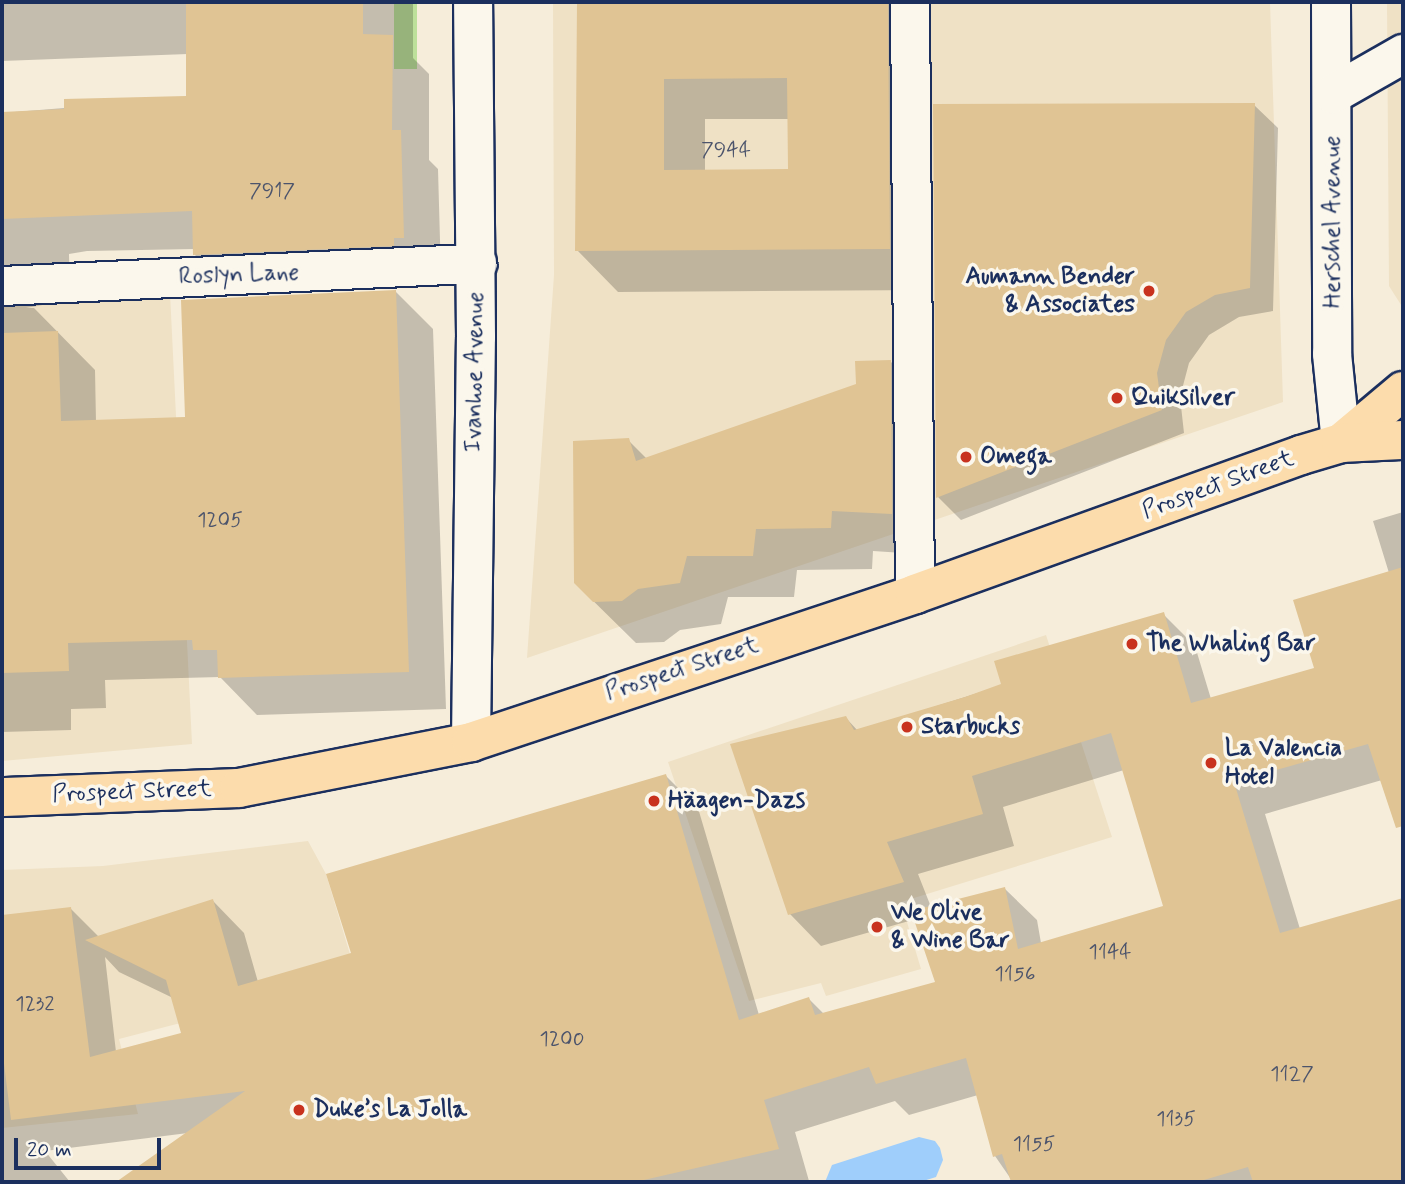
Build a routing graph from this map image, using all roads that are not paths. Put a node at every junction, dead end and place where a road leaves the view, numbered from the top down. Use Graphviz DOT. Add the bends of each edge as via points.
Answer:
graph roads {
  1 [pos="473,2"];
  2 [pos="910,2"];
  3 [pos="1332,2"];
  4 [pos="1403,54"];
  5 [pos="1333,94"];
  6 [pos="477,264"];
  7 [pos="2,286"];
  8 [pos="1403,391"];
  9 [pos="1403,440"];
  10 [pos="1341,443"];
  11 [pos="915,594"];
  12 [pos="471,742"];
  13 [pos="2,797"];
  1 -- 6 [label="street, Ivanhoe Avenue"];
  2 -- 11 [label="street"];
  3 -- 5 [label="street, Herschel Avenue"];
  4 -- 5 [label="street"];
  5 -- 10 [label="street, Herschel Avenue" via="1332,354"];
  6 -- 7 [label="street, Roslyn Lane"];
  6 -- 12 [label="street, Ivanhoe Avenue"];
  8 -- 10 [label="main road, Prospect Street"];
  9 -- 10 [label="main road, Prospect Street"];
  10 -- 11 [label="main road, Prospect Street"];
  11 -- 12 [label="main road, Prospect Street"];
  12 -- 13 [label="main road, Prospect Street" via="239,788"];
}
